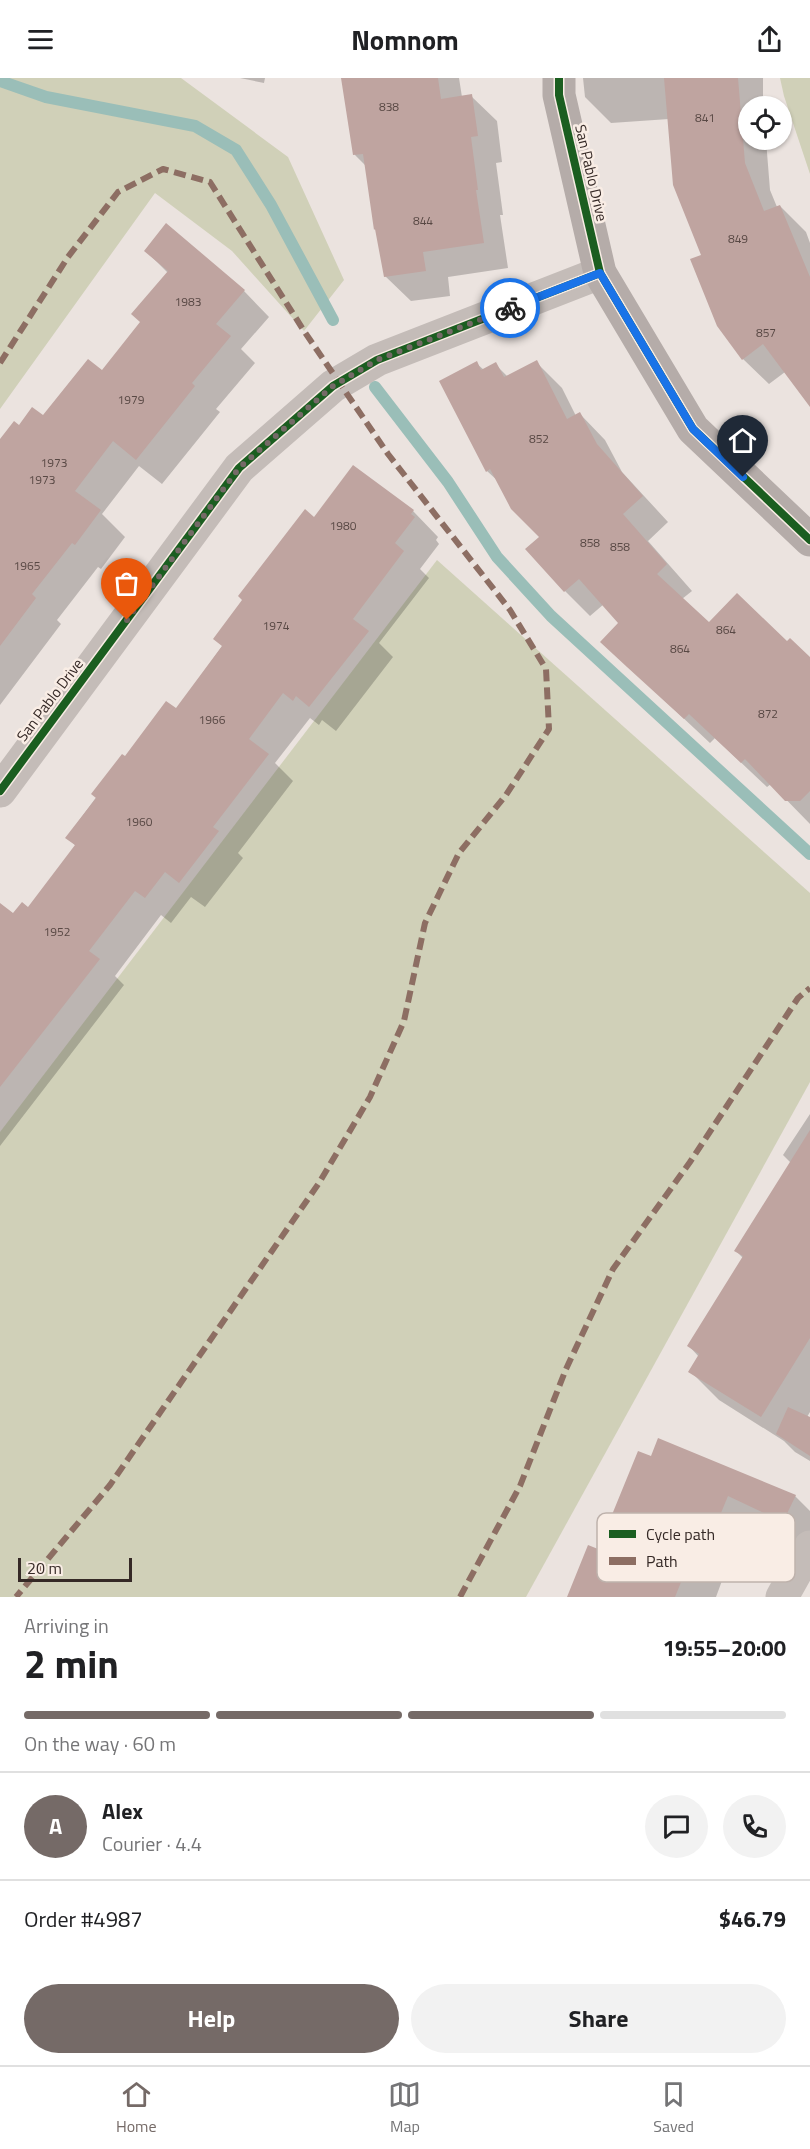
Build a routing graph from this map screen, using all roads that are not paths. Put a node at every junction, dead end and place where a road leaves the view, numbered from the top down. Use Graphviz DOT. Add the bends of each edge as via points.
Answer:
graph roads {
  1 [pos="560,78"];
  2 [pos="600,273"];
  3 [pos="810,540"];
  4 [pos="0,790"];
  5 [pos="810,1547"];
  6 [pos="795,1574"];
  7 [pos="790,1582"];
  8 [pos="782,1597"];
  1 -- 2 [label="street, San Pablo Drive" via="560,95"];
  2 -- 3 [label="street, San Pablo Drive" via="693,429"];
  2 -- 4 [label="street, San Pablo Drive" via="377,360 333,386 239,468"];
  5 -- 6 [label="street"];
  7 -- 8 [label="street"];
}
